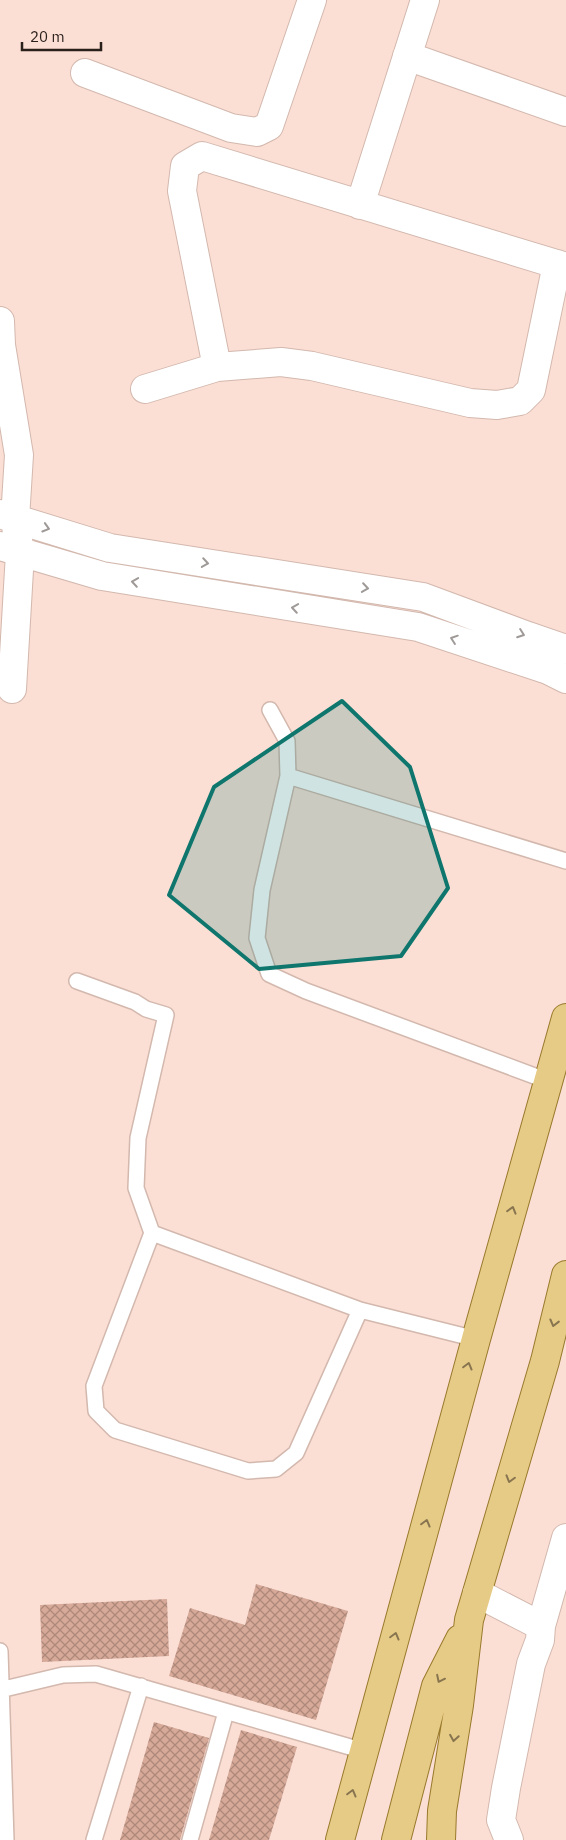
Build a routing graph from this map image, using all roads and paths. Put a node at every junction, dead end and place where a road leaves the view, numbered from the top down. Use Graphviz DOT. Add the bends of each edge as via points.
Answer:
graph roads {
  1 [pos="312,0"];
  2 [pos="425,0"];
  3 [pos="407,56"];
  4 [pos="85,73"];
  5 [pos="566,112"];
  6 [pos="360,205"];
  7 [pos="562,265"];
  8 [pos="0,321"];
  9 [pos="217,367"];
  10 [pos="145,389"];
  11 [pos="8,516"];
  12 [pos="10,550"];
  13 [pos="566,649"];
  14 [pos="566,679"];
  15 [pos="12,688"];
  16 [pos="270,710"];
  17 [pos="288,776"];
  18 [pos="566,861"];
  19 [pos="77,981"];
  20 [pos="566,1018"];
  21 [pos="548,1081"];
  22 [pos="152,1233"];
  23 [pos="564,1289"];
  24 [pos="360,1310"];
  25 [pos="476,1339"];
  26 [pos="566,1538"];
  27 [pos="477,1593"];
  28 [pos="469,1620"];
  29 [pos="541,1626"];
  30 [pos="0,1651"];
  31 [pos="141,1686"];
  32 [pos="0,1690"];
  33 [pos="226,1712"];
  34 [pos="364,1751"];
  35 [pos="442,1811"];
  36 [pos="6,1840"];
  37 [pos="94,1840"];
  38 [pos="190,1840"];
  39 [pos="340,1840"];
  40 [pos="396,1840"];
  41 [pos="440,1840"];
  42 [pos="452,1840"];
  43 [pos="509,1840"];
  1 -- 4 [label="street" via="269,126 257,132 231,128"];
  2 -- 3 [label="street"];
  3 -- 5 [label="street"];
  3 -- 6 [label="street"];
  6 -- 7 [label="street"];
  6 -- 9 [label="street" via="202,156 185,166 182,191"];
  7 -- 9 [label="street" via="531,390 520,401 497,405 470,403 312,366 281,362"];
  8 -- 11 [label="street" via="19,455"];
  9 -- 10 [label="street"];
  11 -- 12 [label="street"];
  11 -- 13 [label="street, one-way" via="110,548 423,597"];
  14 -- 12 [label="street, one-way" via="548,670 418,627 102,576"];
  12 -- 15 [label="street"];
  16 -- 17 [label="lane" via="287,741"];
  17 -- 18 [label="lane"];
  17 -- 21 [label="lane" via="262,890 257,938 269,974 306,991"];
  19 -- 22 [label="lane" via="166,1015 138,1138 136,1188"];
  20 -- 21 [label="main road"];
  25 -- 21 [label="main road, one-way"];
  22 -- 24 [label="lane"];
  22 -- 24 [label="lane" via="94,1386 96,1411 115,1430 248,1471 276,1469 296,1453"];
  23 -- 27 [label="main road, one-way"];
  24 -- 25 [label="lane"];
  34 -- 25 [label="main road, one-way"];
  26 -- 29 [label="street"];
  27 -- 28 [label="main road"];
  27 -- 29 [label="street"];
  28 -- 35 [label="main road, one-way"];
  28 -- 40 [label="main road, one-way" via="436,1686"];
  29 -- 43 [label="street" via="540,1640 530,1664 501,1820"];
  30 -- 32 [label="lane"];
  31 -- 32 [label="lane" via="88,1674 63,1675"];
  31 -- 33 [label="lane"];
  31 -- 37 [label="lane"];
  32 -- 36 [label="lane"];
  33 -- 34 [label="lane"];
  33 -- 38 [label="lane"];
  39 -- 34 [label="main road, one-way"];
  35 -- 41 [label="main road"];
  35 -- 42 [label="main road"];
}
